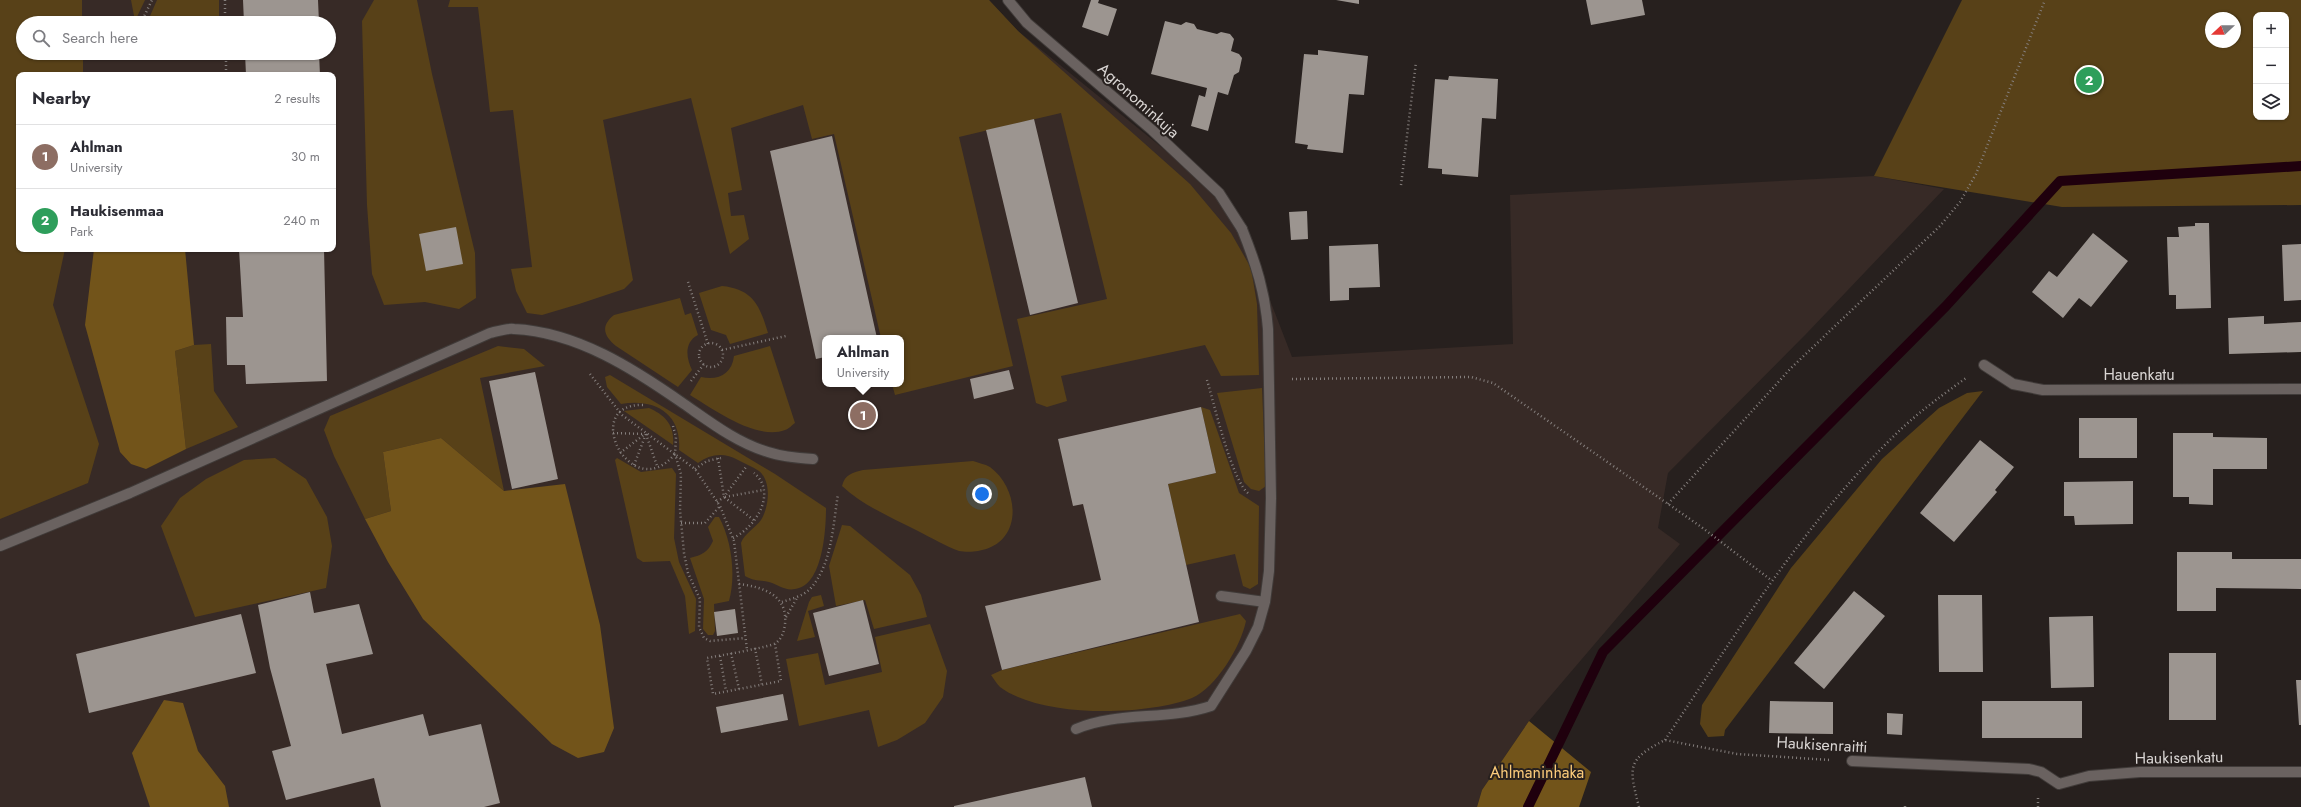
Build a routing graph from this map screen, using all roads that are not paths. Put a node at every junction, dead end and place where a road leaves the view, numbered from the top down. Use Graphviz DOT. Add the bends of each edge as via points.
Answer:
graph roads {
  1 [pos="1008,0"];
  2 [pos="1984,365"];
  3 [pos="2301,389"];
  4 [pos="813,459"];
  5 [pos="0,546"];
  6 [pos="1221,596"];
  7 [pos="1265,602"];
  8 [pos="1076,729"];
  9 [pos="1852,761"];
  10 [pos="2301,772"];
  11 [pos="2059,784"];
  1 -- 7 [label="street, Agronominkuja" via="1027,23 1152,130 1219,194 1242,230 1258,271 1266,304 1270,379 1270,509"];
  2 -- 3 [label="street, Hauenkatu" via="2013,384 2043,390"];
  4 -- 5 [label="street" via="785,456 743,442 658,386 580,343 535,331 512,329 490,333 130,492"];
  6 -- 7 [label="street"];
  7 -- 8 [label="street, Agronominkuja" via="1258,627 1246,652 1211,706 1175,715 1099,721"];
  9 -- 11 [label="street, Haukisenraitti" via="2029,769 2042,772"];
  10 -- 11 [label="street, Haukisenkatu" via="2140,772 2089,776"];
}
